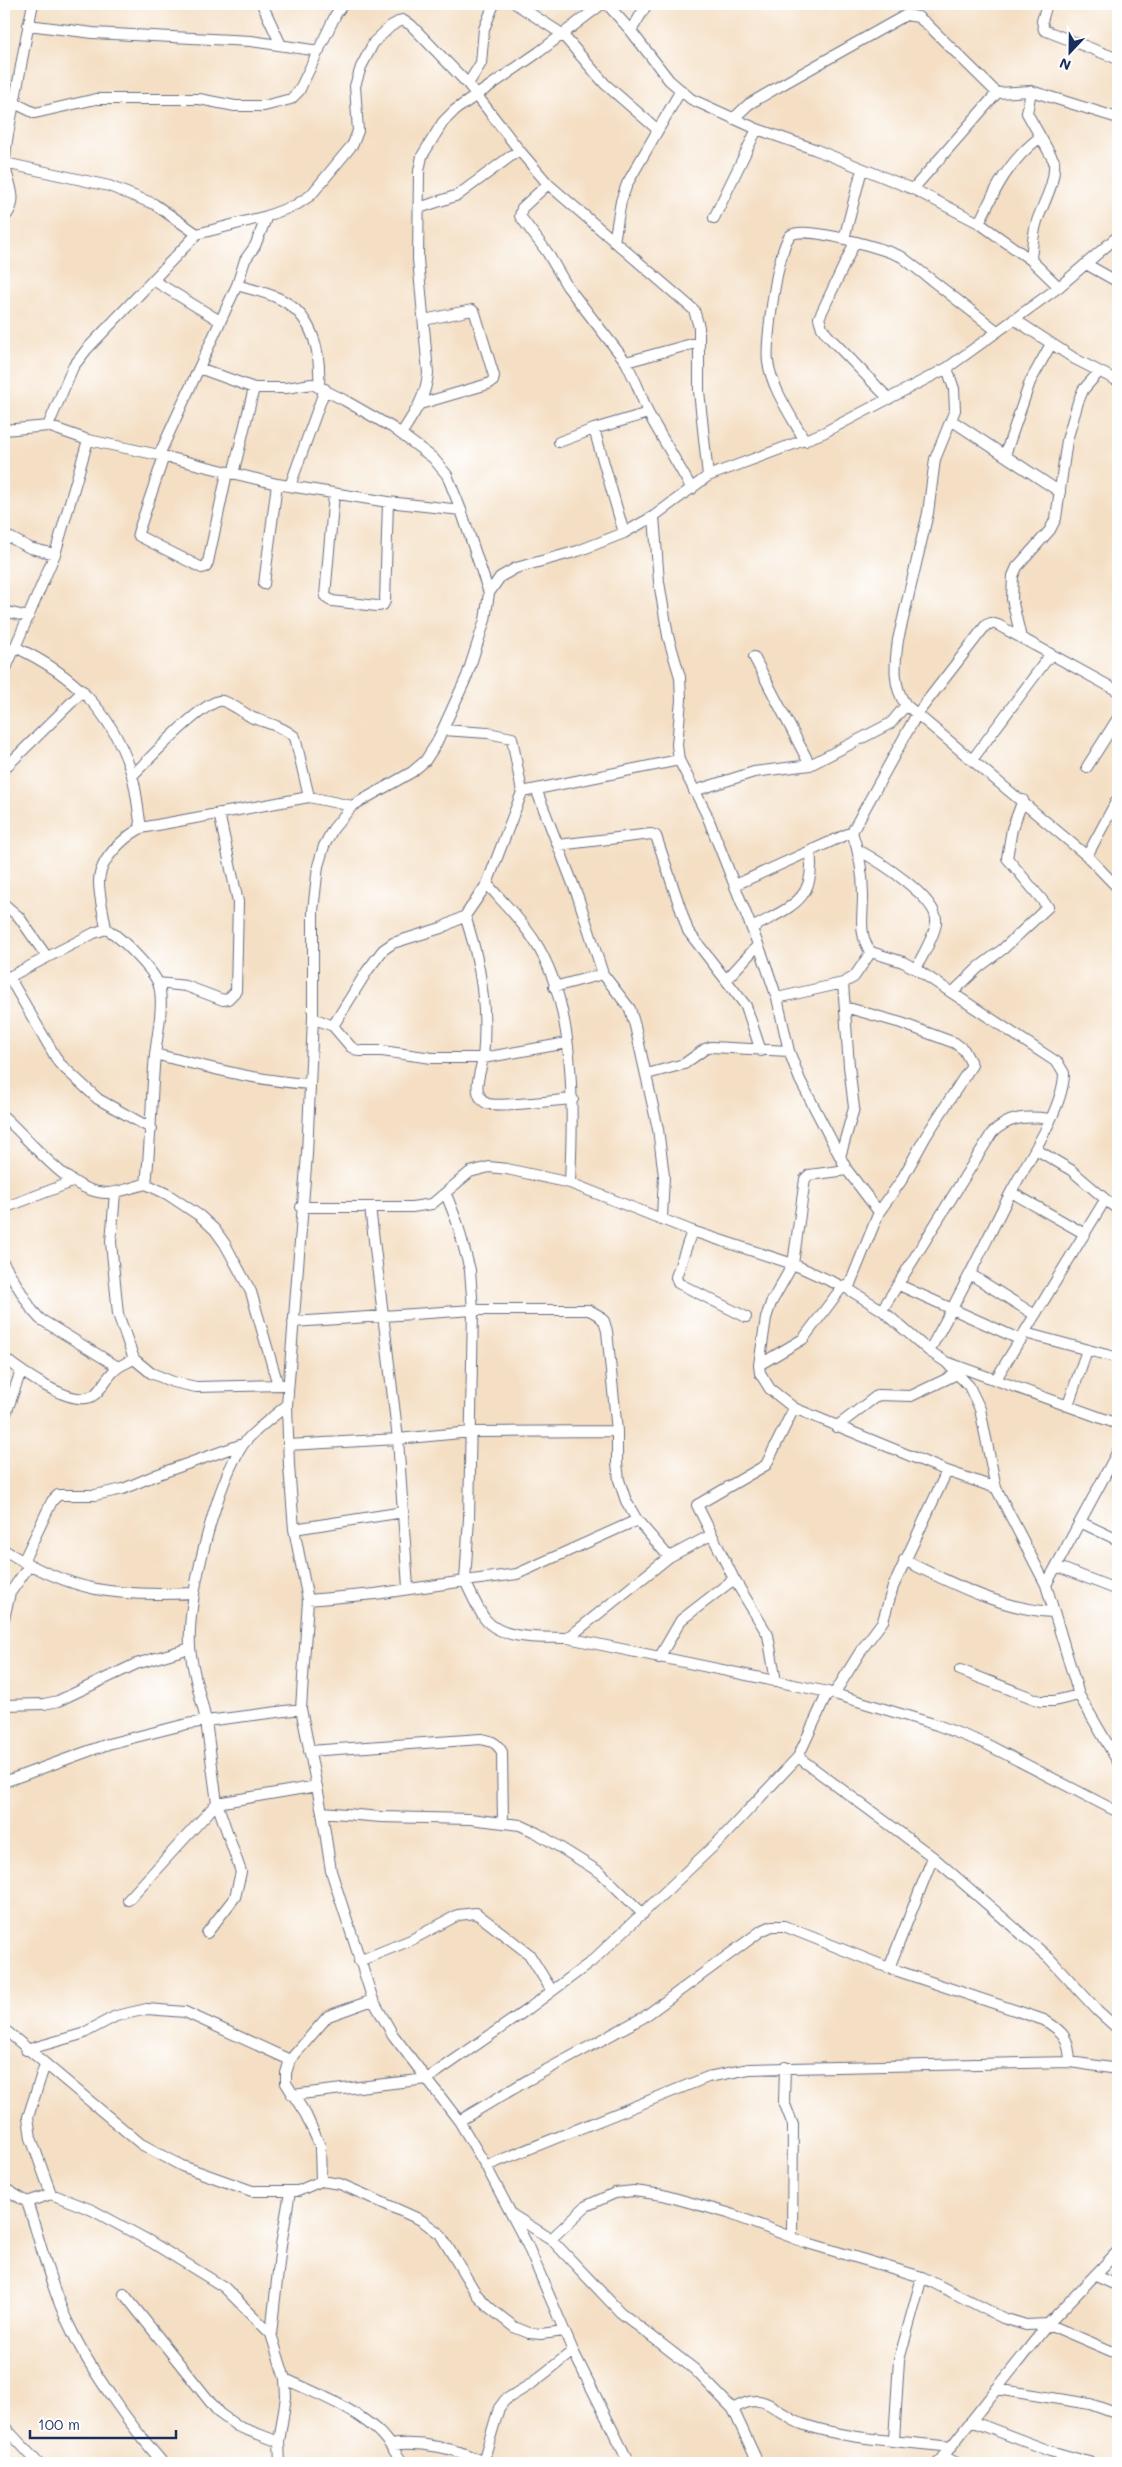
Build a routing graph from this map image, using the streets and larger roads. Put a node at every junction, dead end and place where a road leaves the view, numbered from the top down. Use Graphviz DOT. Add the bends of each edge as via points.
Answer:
graph roads {
  1 [pos="33,4"];
  2 [pos="262,4"];
  3 [pos="343,4"];
  4 [pos="494,4"];
  5 [pos="516,4"];
  6 [pos="602,4"];
  7 [pos="607,4"];
  8 [pos="647,4"];
  9 [pos="1048,4"];
  10 [pos="28,25"];
  11 [pos="632,31"];
  12 [pos="562,34"];
  13 [pos="281,44"];
  14 [pos="319,51"];
  15 [pos="1118,59"];
  16 [pos="468,84"];
  17 [pos="680,90"];
  18 [pos="1031,91"];
  19 [pos="997,93"];
  20 [pos="476,94"];
  21 [pos="4,98"];
  22 [pos="14,102"];
  23 [pos="1118,118"];
  24 [pos="734,119"];
  25 [pos="757,129"];
  26 [pos="658,130"];
  27 [pos="1040,138"];
  28 [pos="519,150"];
  29 [pos="5,163"];
  30 [pos="862,169"];
  31 [pos="548,184"];
  32 [pos="912,190"];
  33 [pos="419,208"];
  34 [pos="267,216"];
  35 [pos="4,218"];
  36 [pos="714,218"];
  37 [pos="979,223"];
  38 [pos="197,234"];
  39 [pos="1118,236"];
  40 [pos="844,239"];
  41 [pos="614,242"];
  42 [pos="855,242"];
  43 [pos="1031,260"];
  44 [pos="1086,264"];
  45 [pos="153,280"];
  46 [pos="1118,282"];
  47 [pos="237,286"];
  48 [pos="1059,287"];
  49 [pos="1014,319"];
  50 [pos="424,320"];
  51 [pos="220,321"];
  52 [pos="997,331"];
  53 [pos="699,342"];
  54 [pos="1051,344"];
  55 [pos="626,362"];
  56 [pos="198,368"];
  57 [pos="947,368"];
  58 [pos="1098,373"];
  59 [pos="1118,382"];
  60 [pos="254,388"];
  61 [pos="322,388"];
  62 [pos="889,399"];
  63 [pos="420,404"];
  64 [pos="648,413"];
  65 [pos="951,420"];
  66 [pos="48,426"];
  67 [pos="594,429"];
  68 [pos="4,430"];
  69 [pos="401,434"];
  70 [pos="88,440"];
  71 [pos="805,441"];
  72 [pos="559,442"];
  73 [pos="162,455"];
  74 [pos="1005,455"];
  75 [pos="230,474"];
  76 [pos="708,476"];
  77 [pos="277,484"];
  78 [pos="290,486"];
  79 [pos="692,489"];
  80 [pos="1060,492"];
  81 [pos="334,494"];
  82 [pos="388,502"];
  83 [pos="461,510"];
  84 [pos="654,516"];
  85 [pos="624,533"];
  86 [pos="4,538"];
  87 [pos="55,554"];
  88 [pos="264,584"];
  89 [pos="489,593"];
  90 [pos="4,611"];
  91 [pos="28,617"];
  92 [pos="1021,638"];
  93 [pos="15,647"];
  94 [pos="1051,654"];
  95 [pos="754,657"];
  96 [pos="4,673"];
  97 [pos="83,691"];
  98 [pos="1118,691"];
  99 [pos="906,705"];
  100 [pos="918,714"];
  101 [pos="1118,718"];
  102 [pos="443,730"];
  103 [pos="680,760"];
  104 [pos="972,760"];
  105 [pos="810,765"];
  106 [pos="1087,767"];
  107 [pos="4,769"];
  108 [pos="132,776"];
  109 [pos="536,789"];
  110 [pos="694,791"];
  111 [pos="522,792"];
  112 [pos="309,797"];
  113 [pos="1118,798"];
  114 [pos="1023,800"];
  115 [pos="352,806"];
  116 [pos="219,813"];
  117 [pos="141,828"];
  118 [pos="852,832"];
  119 [pos="558,845"];
  120 [pos="858,850"];
  121 [pos="810,852"];
  122 [pos="1087,856"];
  123 [pos="487,884"];
  124 [pos="735,885"];
  125 [pos="1118,888"];
  126 [pos="4,904"];
  127 [pos="465,916"];
  128 [pos="752,928"];
  129 [pos="106,929"];
  130 [pos="758,945"];
  131 [pos="871,952"];
  132 [pos="47,957"];
  133 [pos="916,969"];
  134 [pos="603,974"];
  135 [pos="6,976"];
  136 [pos="726,980"];
  137 [pos="158,983"];
  138 [pos="843,983"];
  139 [pos="554,987"];
  140 [pos="953,992"];
  141 [pos="777,998"];
  142 [pos="845,1006"];
  143 [pos="313,1018"];
  144 [pos="333,1026"];
  145 [pos="566,1043"];
  146 [pos="761,1050"];
  147 [pos="789,1051"];
  148 [pos="155,1054"];
  149 [pos="483,1058"];
  150 [pos="647,1074"];
  151 [pos="310,1084"];
  152 [pos="573,1099"];
  153 [pos="4,1117"];
  154 [pos="1050,1119"];
  155 [pos="152,1129"];
  156 [pos="1036,1150"];
  157 [pos="840,1157"];
  158 [pos="847,1170"];
  159 [pos="72,1182"];
  160 [pos="146,1184"];
  161 [pos="570,1184"];
  162 [pos="1011,1192"];
  163 [pos="116,1193"];
  164 [pos="446,1194"];
  165 [pos="1105,1200"];
  166 [pos="301,1207"];
  167 [pos="4,1208"];
  168 [pos="370,1208"];
  169 [pos="1118,1210"];
  170 [pos="879,1212"];
  171 [pos="662,1218"];
  172 [pos="692,1231"];
  173 [pos="1085,1234"];
  174 [pos="4,1264"];
  175 [pos="793,1264"];
  176 [pos="970,1274"];
  177 [pos="899,1286"];
  178 [pos="846,1288"];
  179 [pos="953,1309"];
  180 [pos="472,1310"];
  181 [pos="882,1310"];
  182 [pos="1035,1315"];
  183 [pos="382,1316"];
  184 [pos="746,1317"];
  185 [pos="293,1322"];
  186 [pos="1023,1337"];
  187 [pos="1087,1350"];
  188 [pos="928,1351"];
  189 [pos="4,1358"];
  190 [pos="1118,1358"];
  191 [pos="134,1360"];
  192 [pos="946,1362"];
  193 [pos="759,1365"];
  194 [pos="118,1367"];
  195 [pos="20,1371"];
  196 [pos="957,1374"];
  197 [pos="996,1380"];
  198 [pos="283,1385"];
  199 [pos="287,1405"];
  200 [pos="1068,1405"];
  201 [pos="794,1408"];
  202 [pos="4,1419"];
  203 [pos="1118,1424"];
  204 [pos="836,1427"];
  205 [pos="618,1431"];
  206 [pos="471,1432"];
  207 [pos="398,1439"];
  208 [pos="243,1444"];
  209 [pos="288,1445"];
  210 [pos="1118,1451"];
  211 [pos="947,1471"];
  212 [pos="996,1488"];
  213 [pos="404,1512"];
  214 [pos="637,1520"];
  215 [pos="1080,1522"];
  216 [pos="294,1528"];
  217 [pos="710,1535"];
  218 [pos="1118,1540"];
  219 [pos="4,1550"];
  220 [pos="670,1557"];
  221 [pos="904,1560"];
  222 [pos="26,1564"];
  223 [pos="1056,1566"];
  224 [pos="734,1578"];
  225 [pos="464,1581"];
  226 [pos="1046,1585"];
  227 [pos="408,1588"];
  228 [pos="1118,1590"];
  229 [pos="193,1593"];
  230 [pos="308,1600"];
  231 [pos="1053,1612"];
  232 [pos="4,1618"];
  233 [pos="568,1638"];
  234 [pos="190,1648"];
  235 [pos="659,1658"];
  236 [pos="960,1670"];
  237 [pos="776,1682"];
  238 [pos="831,1693"];
  239 [pos="1079,1695"];
  240 [pos="4,1705"];
  241 [pos="301,1709"];
  242 [pos="206,1721"];
  243 [pos="309,1751"];
  244 [pos="798,1757"];
  245 [pos="1118,1762"];
  246 [pos="4,1782"];
  247 [pos="317,1786"];
  248 [pos="217,1803"];
  249 [pos="322,1812"];
  250 [pos="1118,1812"];
  251 [pos="503,1823"];
  252 [pos="933,1857"];
  253 [pos="128,1900"];
  254 [pos="643,1914"];
  255 [pos="207,1933"];
  256 [pos="359,1961"];
  257 [pos="889,1968"];
  258 [pos="552,1992"];
  259 [pos="373,2000"];
  260 [pos="4,2029"];
  261 [pos="1118,2030"];
  262 [pos="26,2050"];
  263 [pos="290,2060"];
  264 [pos="1070,2062"];
  265 [pos="45,2064"];
  266 [pos="785,2067"];
  267 [pos="1118,2069"];
  268 [pos="427,2079"];
  269 [pos="292,2095"];
  270 [pos="459,2121"];
  271 [pos="486,2166"];
  272 [pos="321,2181"];
  273 [pos="4,2188"];
  274 [pos="290,2192"];
  275 [pos="51,2194"];
  276 [pos="27,2202"];
  277 [pos="510,2213"];
  278 [pos="792,2237"];
  279 [pos="550,2239"];
  280 [pos="1118,2251"];
  281 [pos="1096,2276"];
  282 [pos="922,2277"];
  283 [pos="1118,2286"];
  284 [pos="124,2294"];
  285 [pos="1048,2324"];
  286 [pos="564,2331"];
  287 [pos="271,2334"];
  288 [pos="573,2351"];
  289 [pos="1118,2354"];
  290 [pos="285,2379"];
  291 [pos="996,2389"];
  292 [pos="733,2409"];
  293 [pos="1118,2414"];
  294 [pos="971,2421"];
  295 [pos="4,2426"];
  296 [pos="894,2440"];
  297 [pos="279,2442"];
  298 [pos="390,2445"];
  299 [pos="951,2447"];
  300 [pos="941,2460"];
  301 [pos="484,2462"];
  302 [pos="38,2463"];
  303 [pos="163,2463"];
  304 [pos="280,2463"];
  305 [pos="403,2463"];
  306 [pos="629,2463"];
  307 [pos="758,2463"];
  308 [pos="957,2463"];
  309 [pos="1092,2463"];
  1 -- 10 [label="street"];
  2 -- 13 [label="street"];
  3 -- 14 [label="street" via="332,20"];
  4 -- 16 [label="street" via="484,29 481,63"];
  5 -- 12 [label="street"];
  6 -- 12 [label="street"];
  7 -- 11 [label="street"];
  8 -- 11 [label="street"];
  9 -- 15 [label="street" via="1042,21 1044,30"];
  10 -- 13 [label="street" via="93,33"];
  10 -- 22 [label="street"];
  11 -- 17 [label="street"];
  12 -- 20 [label="street"];
  12 -- 26 [label="street" via="605,84"];
  13 -- 14 [label="street"];
  14 -- 22 [label="street" via="299,91 280,103 235,106 198,99 96,100 36,113"];
  16 -- 20 [label="street"];
  16 -- 34 [label="street" via="411,25 402,20 391,26 374,42 355,86 358,131 354,144 311,195 296,205"];
  17 -- 24 [label="street" via="691,99"];
  17 -- 26 [label="street"];
  18 -- 19 [label="street"];
  18 -- 23 [label="street"];
  18 -- 27 [label="street" via="1027,113"];
  19 -- 24 [label="street" via="923,21 906,16 749,104"];
  19 -- 32 [label="street"];
  20 -- 28 [label="street"];
  20 -- 33 [label="street" via="443,122 422,156"];
  21 -- 22 [label="street"];
  22 -- 29 [label="street"];
  24 -- 25 [label="street"];
  25 -- 30 [label="street"];
  25 -- 36 [label="street"];
  26 -- 41 [label="street" via="627,184"];
  27 -- 37 [label="street" via="1011,164"];
  27 -- 43 [label="street" via="1054,162 1054,169 1036,224"];
  28 -- 31 [label="street"];
  28 -- 33 [label="street" via="458,195"];
  29 -- 35 [label="street" via="13,199"];
  29 -- 38 [label="street" via="117,188 154,204"];
  30 -- 32 [label="street"];
  30 -- 40 [label="street"];
  31 -- 41 [label="street"];
  31 -- 55 [label="street" via="522,208 520,216 567,286"];
  32 -- 37 [label="street"];
  33 -- 50 [label="street" via="418,259"];
  34 -- 38 [label="street"];
  34 -- 47 [label="street" via="255,246 245,260"];
  37 -- 43 [label="street"];
  38 -- 45 [label="street"];
  39 -- 44 [label="street"];
  40 -- 42 [label="street"];
  40 -- 71 [label="street" via="808,233 791,235 785,242 780,259 768,361 771,375"];
  41 -- 53 [label="street" via="694,310"];
  42 -- 52 [label="street" via="902,257"];
  42 -- 62 [label="street" via="819,318 828,336"];
  43 -- 48 [label="street"];
  44 -- 46 [label="street"];
  44 -- 48 [label="street"];
  45 -- 51 [label="street"];
  45 -- 66 [label="street" via="73,368"];
  47 -- 51 [label="street"];
  47 -- 61 [label="street" via="277,297 304,318 320,357"];
  48 -- 49 [label="street"];
  49 -- 52 [label="street"];
  49 -- 54 [label="street"];
  50 -- 63 [label="street" via="428,373"];
  50 -- 63 [label="street" via="472,310 494,376 488,384"];
  51 -- 56 [label="street"];
  52 -- 57 [label="street"];
  53 -- 55 [label="street"];
  53 -- 76 [label="street" via="699,391"];
  54 -- 58 [label="street"];
  54 -- 74 [label="street" via="1030,382"];
  55 -- 64 [label="street"];
  56 -- 60 [label="street"];
  56 -- 73 [label="street"];
  57 -- 62 [label="street"];
  57 -- 65 [label="street" via="956,399"];
  58 -- 59 [label="street"];
  58 -- 80 [label="street" via="1083,390 1078,402 1066,440"];
  60 -- 61 [label="street" via="286,388 304,384"];
  60 -- 75 [label="street"];
  61 -- 69 [label="street"];
  61 -- 78 [label="street"];
  62 -- 71 [label="street"];
  63 -- 69 [label="street"];
  64 -- 67 [label="street"];
  64 -- 79 [label="street"];
  65 -- 74 [label="street"];
  65 -- 99 [label="street" via="935,458 928,513 898,640 895,661 897,686"];
  66 -- 68 [label="street"];
  66 -- 70 [label="street"];
  67 -- 72 [label="street"];
  67 -- 85 [label="street"];
  69 -- 83 [label="street" via="433,458 446,475"];
  70 -- 73 [label="street"];
  70 -- 87 [label="street"];
  71 -- 76 [label="street"];
  73 -- 75 [label="street"];
  73 -- 75 [label="street" via="139,536 202,568 208,562"];
  74 -- 80 [label="street"];
  75 -- 77 [label="street"];
  76 -- 79 [label="street"];
  77 -- 78 [label="street"];
  77 -- 88 [label="street"];
  78 -- 81 [label="street"];
  79 -- 84 [label="street"];
  80 -- 92 [label="street" via="1056,518 1050,530 1017,567 1014,576 1012,599"];
  81 -- 82 [label="street"];
  81 -- 82 [label="street" via="325,596 332,601 383,605"];
  82 -- 83 [label="street"];
  83 -- 89 [label="street"];
  84 -- 85 [label="street"];
  84 -- 103 [label="street" via="659,582 668,636 680,677 677,745"];
  85 -- 89 [label="street" via="578,552 516,568 500,577"];
  86 -- 87 [label="street"];
  87 -- 91 [label="street"];
  89 -- 102 [label="street" via="475,652"];
  90 -- 91 [label="street"];
  91 -- 93 [label="street"];
  92 -- 94 [label="street"];
  92 -- 100 [label="street" via="998,625 986,625"];
  93 -- 96 [label="street"];
  93 -- 97 [label="street" via="42,660"];
  94 -- 98 [label="street"];
  94 -- 104 [label="street"];
  95 -- 105 [label="street"];
  97 -- 107 [label="street"];
  97 -- 108 [label="street" via="102,711"];
  99 -- 100 [label="street"];
  99 -- 105 [label="street" via="890,723"];
  100 -- 104 [label="street"];
  100 -- 118 [label="street"];
  101 -- 106 [label="street"];
  102 -- 111 [label="street" via="512,738"];
  102 -- 115 [label="street" via="425,761 412,772"];
  103 -- 109 [label="street"];
  103 -- 110 [label="street"];
  104 -- 114 [label="street"];
  105 -- 110 [label="street" via="754,772"];
  108 -- 112 [label="street" via="181,727 212,705 224,701 248,716 287,730 295,737"];
  108 -- 117 [label="street"];
  109 -- 111 [label="street"];
  109 -- 119 [label="street"];
  110 -- 124 [label="street" via="706,812"];
  111 -- 123 [label="street"];
  112 -- 115 [label="street"];
  112 -- 116 [label="street"];
  113 -- 122 [label="street"];
  114 -- 122 [label="street"];
  114 -- 140 [label="street" via="1012,829 1007,858 1048,906"];
  115 -- 143 [label="street" via="333,829 318,866 313,911"];
  116 -- 117 [label="street"];
  116 -- 137 [label="street" via="238,902 236,991 223,1000 186,986"];
  117 -- 129 [label="street" via="118,846 100,873"];
  118 -- 120 [label="street"];
  118 -- 121 [label="street"];
  119 -- 134 [label="street"];
  119 -- 136 [label="street" via="656,836 688,931"];
  120 -- 131 [label="street" via="863,896 862,938"];
  120 -- 133 [label="street" via="902,876 934,910 936,923"];
  121 -- 124 [label="street"];
  121 -- 128 [label="street" via="813,871 807,891 786,909"];
  122 -- 125 [label="street"];
  123 -- 127 [label="street"];
  123 -- 139 [label="street" via="534,941"];
  124 -- 128 [label="street"];
  126 -- 132 [label="street" via="19,917"];
  127 -- 144 [label="street" via="441,928 393,943 383,950"];
  127 -- 149 [label="street" via="482,976"];
  128 -- 130 [label="street"];
  129 -- 132 [label="street"];
  129 -- 137 [label="street" via="116,933 128,945"];
  130 -- 136 [label="street"];
  130 -- 141 [label="street"];
  131 -- 133 [label="street"];
  131 -- 138 [label="street" via="854,977"];
  132 -- 135 [label="street"];
  133 -- 140 [label="street"];
  134 -- 139 [label="street"];
  134 -- 150 [label="street" via="630,1009"];
  135 -- 155 [label="street" via="59,1063 98,1099"];
  136 -- 146 [label="street" via="746,1006"];
  137 -- 148 [label="street" via="161,1016"];
  138 -- 141 [label="street"];
  138 -- 142 [label="street"];
  139 -- 145 [label="street" via="563,1012"];
  140 -- 154 [label="street" via="1058,1063 1064,1073 1064,1082"];
  141 -- 147 [label="street"];
  142 -- 157 [label="street" via="854,1108"];
  142 -- 170 [label="street" via="955,1043 964,1050 972,1065"];
  143 -- 144 [label="street"];
  143 -- 151 [label="street"];
  144 -- 149 [label="street" via="358,1051 432,1058"];
  145 -- 149 [label="street"];
  145 -- 152 [label="street"];
  146 -- 147 [label="street"];
  146 -- 150 [label="street" via="711,1047 684,1064"];
  147 -- 157 [label="street" via="800,1080"];
  148 -- 151 [label="street" via="222,1071"];
  148 -- 155 [label="street"];
  149 -- 152 [label="street" via="477,1090 485,1102 492,1105"];
  150 -- 171 [label="street" via="662,1156"];
  151 -- 166 [label="street"];
  152 -- 161 [label="street"];
  153 -- 159 [label="street"];
  154 -- 156 [label="street"];
  154 -- 177 [label="street" via="1019,1118 1006,1122 992,1133"];
  155 -- 160 [label="street"];
  156 -- 162 [label="street"];
  156 -- 165 [label="street" via="1071,1170"];
  157 -- 158 [label="street"];
  158 -- 170 [label="street"];
  158 -- 175 [label="street" via="809,1175 805,1179"];
  159 -- 163 [label="street" via="87,1190"];
  159 -- 167 [label="street"];
  160 -- 163 [label="street"];
  160 -- 198 [label="street" via="167,1194 216,1230 251,1292"];
  161 -- 164 [label="street" via="489,1167 470,1172"];
  161 -- 171 [label="street"];
  162 -- 173 [label="street"];
  162 -- 176 [label="street"];
  163 -- 191 [label="street" via="111,1242 118,1314"];
  164 -- 168 [label="street" via="432,1204"];
  164 -- 180 [label="street" via="470,1270"];
  165 -- 169 [label="street"];
  165 -- 173 [label="street"];
  166 -- 168 [label="street"];
  166 -- 185 [label="street"];
  168 -- 183 [label="street"];
  170 -- 178 [label="street"];
  171 -- 172 [label="street"];
  172 -- 175 [label="street"];
  172 -- 184 [label="street" via="676,1277 678,1284"];
  173 -- 182 [label="street"];
  174 -- 194 [label="street" via="40,1319"];
  175 -- 178 [label="street"];
  175 -- 193 [label="street" via="771,1303"];
  176 -- 179 [label="street"];
  176 -- 182 [label="street"];
  177 -- 179 [label="street"];
  177 -- 181 [label="street"];
  178 -- 181 [label="street"];
  178 -- 193 [label="street" via="802,1339"];
  179 -- 186 [label="street"];
  179 -- 188 [label="street"];
  180 -- 183 [label="street"];
  180 -- 205 [label="street" via="588,1310 598,1315 607,1331"];
  180 -- 206 [label="street"];
  181 -- 188 [label="street"];
  182 -- 186 [label="street"];
  183 -- 185 [label="street"];
  183 -- 207 [label="street"];
  185 -- 198 [label="street"];
  186 -- 187 [label="street"];
  186 -- 197 [label="street"];
  187 -- 190 [label="street"];
  187 -- 200 [label="street"];
  188 -- 192 [label="street"];
  189 -- 195 [label="street"];
  191 -- 194 [label="street"];
  191 -- 198 [label="street" via="151,1373 196,1387"];
  192 -- 196 [label="street"];
  192 -- 197 [label="street"];
  193 -- 201 [label="street" via="770,1389"];
  194 -- 195 [label="street" via="94,1395 87,1398 60,1393"];
  195 -- 202 [label="street"];
  196 -- 204 [label="street" via="911,1396 878,1396"];
  196 -- 212 [label="street" via="969,1386 980,1409"];
  197 -- 200 [label="street"];
  198 -- 199 [label="street"];
  199 -- 208 [label="street"];
  199 -- 209 [label="street"];
  200 -- 203 [label="street"];
  201 -- 204 [label="street"];
  201 -- 217 [label="street" via="766,1465 698,1506"];
  204 -- 211 [label="street"];
  205 -- 206 [label="street"];
  205 -- 214 [label="street" via="620,1480 626,1502"];
  206 -- 207 [label="street"];
  206 -- 225 [label="street"];
  207 -- 209 [label="street"];
  207 -- 213 [label="street"];
  208 -- 222 [label="street" via="123,1489 95,1495 58,1496 52,1501"];
  208 -- 229 [label="street" via="219,1499"];
  209 -- 216 [label="street"];
  210 -- 215 [label="street"];
  211 -- 212 [label="street"];
  211 -- 221 [label="street"];
  212 -- 226 [label="street"];
  213 -- 216 [label="street"];
  213 -- 227 [label="street"];
  214 -- 220 [label="street"];
  214 -- 225 [label="street" via="517,1574"];
  215 -- 218 [label="street"];
  215 -- 223 [label="street"];
  216 -- 230 [label="street"];
  217 -- 220 [label="street"];
  217 -- 224 [label="street"];
  219 -- 222 [label="street"];
  220 -- 233 [label="street"];
  221 -- 231 [label="street" via="998,1601"];
  221 -- 238 [label="street" via="883,1620"];
  222 -- 229 [label="street" via="86,1589 138,1595"];
  222 -- 232 [label="street" via="10,1593"];
  223 -- 226 [label="street"];
  223 -- 228 [label="street"];
  224 -- 235 [label="street" via="681,1620"];
  224 -- 237 [label="street" via="768,1634"];
  225 -- 227 [label="street"];
  225 -- 233 [label="street" via="484,1618 501,1631"];
  226 -- 231 [label="street"];
  227 -- 230 [label="street"];
  229 -- 234 [label="street"];
  230 -- 241 [label="street"];
  231 -- 239 [label="street"];
  233 -- 235 [label="street"];
  234 -- 240 [label="street" via="136,1664 58,1701"];
  234 -- 242 [label="street"];
  235 -- 237 [label="street"];
  236 -- 239 [label="street" via="1040,1701"];
  237 -- 238 [label="street"];
  238 -- 244 [label="street"];
  238 -- 250 [label="street" via="938,1725 984,1743"];
  239 -- 245 [label="street"];
  241 -- 242 [label="street"];
  241 -- 243 [label="street"];
  242 -- 246 [label="street" via="108,1744"];
  242 -- 248 [label="street"];
  243 -- 247 [label="street"];
  243 -- 251 [label="street" via="481,1739 492,1741 502,1752"];
  244 -- 252 [label="street"];
  244 -- 254 [label="street" via="696,1864"];
  247 -- 248 [label="street"];
  247 -- 249 [label="street"];
  248 -- 253 [label="street"];
  248 -- 255 [label="street" via="241,1872 235,1897"];
  249 -- 251 [label="street"];
  249 -- 256 [label="street" via="331,1871"];
  251 -- 254 [label="street" via="537,1832 601,1874"];
  252 -- 257 [label="street"];
  252 -- 261 [label="street" via="1055,1962"];
  254 -- 258 [label="street" via="591,1962"];
  256 -- 258 [label="street" via="411,1940 458,1915 476,1913 529,1954"];
  256 -- 259 [label="street"];
  257 -- 264 [label="street" via="1044,2020 1061,2030 1069,2047"];
  257 -- 270 [label="street" via="784,1926 772,1926 630,2026"];
  258 -- 268 [label="street"];
  259 -- 263 [label="street" via="328,2016"];
  259 -- 268 [label="street" via="393,2035"];
  260 -- 262 [label="street"];
  262 -- 263 [label="street" via="82,2034 116,2016 147,2009 185,2012"];
  262 -- 265 [label="street"];
  263 -- 269 [label="street" via="286,2083"];
  264 -- 266 [label="street"];
  264 -- 267 [label="street"];
  265 -- 274 [label="street" via="141,2144 182,2166 252,2191"];
  265 -- 275 [label="street" via="28,2116 31,2138"];
  266 -- 271 [label="street" via="749,2068 708,2077"];
  266 -- 278 [label="street" via="784,2102 793,2125"];
  268 -- 269 [label="street"];
  268 -- 270 [label="street"];
  269 -- 272 [label="street" via="306,2115 320,2146"];
  270 -- 271 [label="street"];
  271 -- 277 [label="street"];
  272 -- 274 [label="street"];
  272 -- 286 [label="street" via="340,2184 429,2225 440,2234 483,2302 514,2327 529,2333"];
  273 -- 276 [label="street"];
  274 -- 287 [label="street"];
  275 -- 276 [label="street"];
  275 -- 287 [label="street" via="92,2210 224,2287"];
  276 -- 303 [label="street" via="70,2327 104,2384"];
  277 -- 279 [label="street"];
  277 -- 286 [label="street" via="527,2244"];
  278 -- 279 [label="street" via="687,2200 634,2191 615,2192 586,2206"];
  278 -- 282 [label="street"];
  279 -- 292 [label="street" via="620,2312 694,2369"];
  280 -- 281 [label="street"];
  281 -- 283 [label="street"];
  281 -- 285 [label="street"];
  282 -- 285 [label="street" via="1003,2318 1026,2325"];
  282 -- 296 [label="street" via="899,2360"];
  284 -- 297 [label="street" via="219,2413 237,2426"];
  285 -- 289 [label="street"];
  285 -- 291 [label="street"];
  286 -- 288 [label="street"];
  287 -- 290 [label="street"];
  288 -- 301 [label="street" via="505,2400 499,2408"];
  288 -- 306 [label="street"];
  290 -- 297 [label="street" via="286,2397"];
  290 -- 298 [label="street" via="355,2414 377,2430"];
  291 -- 293 [label="street" via="1090,2404"];
  291 -- 294 [label="street"];
  292 -- 296 [label="street" via="746,2402 765,2401 803,2424 851,2435"];
  292 -- 307 [label="street"];
  294 -- 299 [label="street"];
  294 -- 309 [label="street"];
  295 -- 302 [label="street"];
  296 -- 299 [label="street"];
  297 -- 304 [label="street"];
  298 -- 301 [label="street" via="429,2445"];
  298 -- 305 [label="street"];
  299 -- 300 [label="street"];
  300 -- 308 [label="street"];
}
